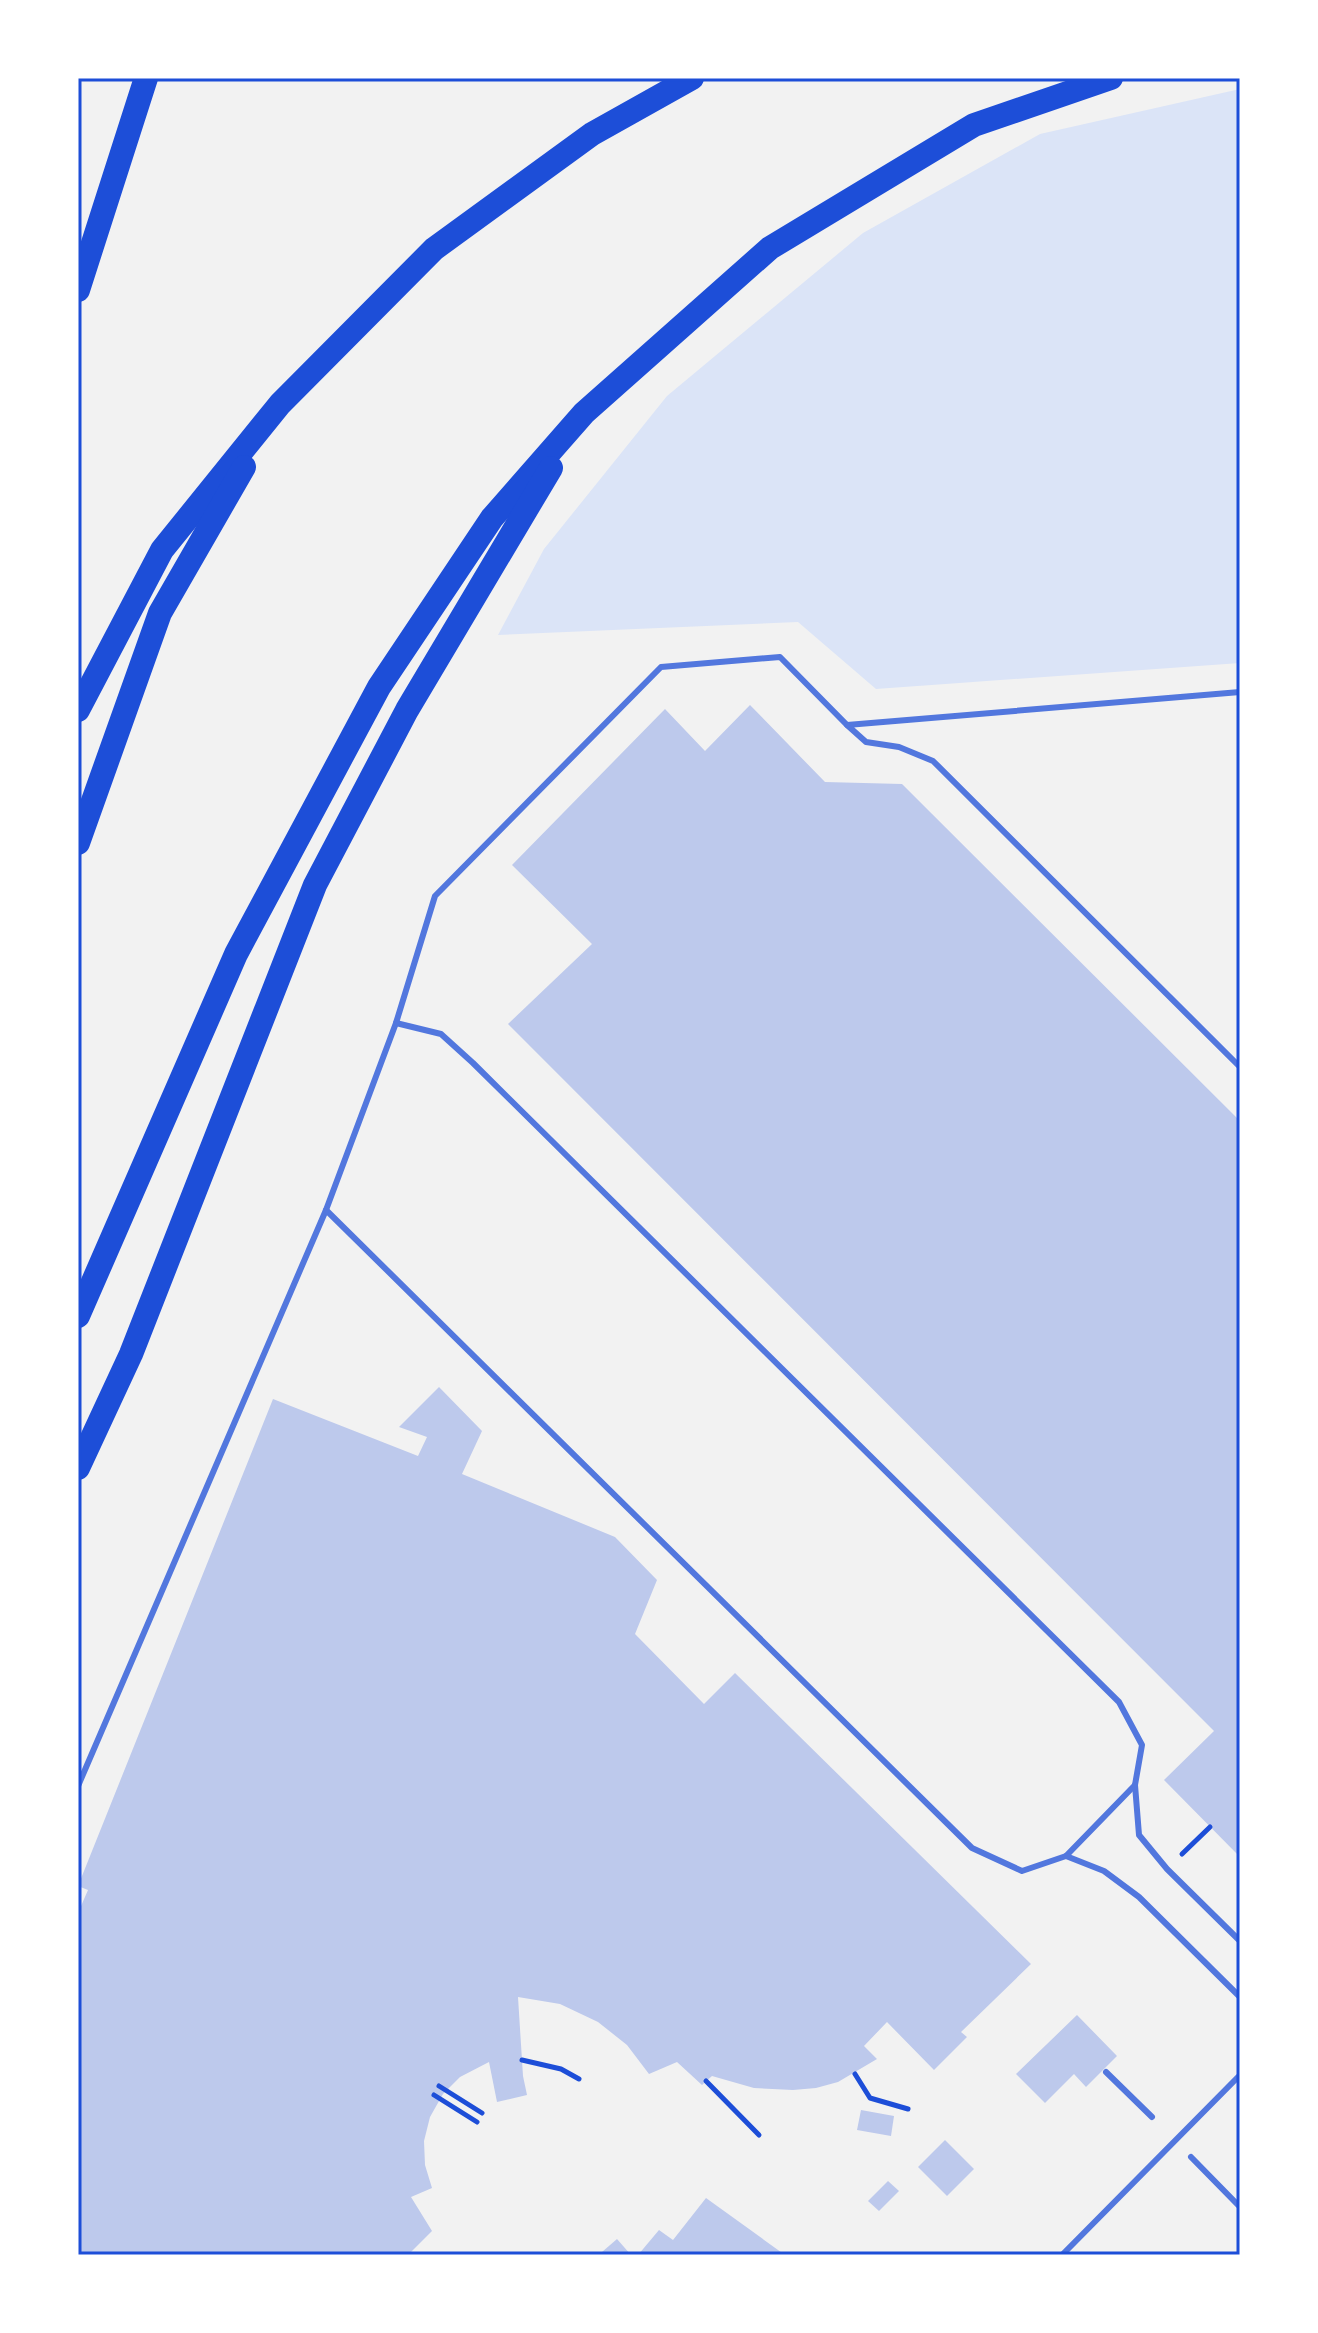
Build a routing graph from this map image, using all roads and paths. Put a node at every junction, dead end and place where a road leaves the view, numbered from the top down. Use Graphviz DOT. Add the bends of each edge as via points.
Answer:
graph roads {
  1 [pos="146,78"];
  2 [pos="692,78"];
  3 [pos="1111,78"];
  4 [pos="78,290"];
  5 [pos="280,404"];
  6 [pos="584,413"];
  7 [pos="1240,692"];
  8 [pos="78,710"];
  9 [pos="847,725"];
  10 [pos="78,843"];
  11 [pos="396,1023"];
  12 [pos="1240,1067"];
  13 [pos="326,1210"];
  14 [pos="78,1316"];
  15 [pos="78,1468"];
  16 [pos="1135,1785"];
  17 [pos="78,1786"];
  18 [pos="1066,1856"];
  19 [pos="1240,1941"];
  20 [pos="1240,1997"];
  21 [pos="522,2060"];
  22 [pos="1106,2072"];
  23 [pos="855,2074"];
  24 [pos="1240,2075"];
  25 [pos="579,2079"];
  26 [pos="706,2081"];
  27 [pos="439,2086"];
  28 [pos="434,2095"];
  29 [pos="908,2109"];
  30 [pos="482,2113"];
  31 [pos="1152,2117"];
  32 [pos="477,2122"];
  33 [pos="759,2135"];
  34 [pos="1191,2157"];
  35 [pos="1240,2207"];
  36 [pos="1062,2255"];
  1 -- 4 [label="highway"];
  2 -- 5 [label="highway" via="592,134 434,249"];
  3 -- 6 [label="highway" via="974,125 770,248"];
  5 -- 8 [label="highway" via="162,550"];
  5 -- 10 [label="highway" via="160,613"];
  6 -- 14 [label="highway" via="492,518 379,687 236,954"];
  6 -- 15 [label="highway" via="407,710 315,885 131,1354"];
  7 -- 9 [label="lane"];
  9 -- 11 [label="lane" via="780,657 661,667 435,896"];
  9 -- 12 [label="lane" via="866,742 899,747 933,761"];
  11 -- 13 [label="lane"];
  11 -- 16 [label="lane" via="441,1034 473,1063 1119,1702 1142,1745"];
  13 -- 17 [label="lane"];
  13 -- 18 [label="lane" via="972,1848 1022,1871"];
  16 -- 18 [label="lane"];
  16 -- 19 [label="lane" via="1139,1835"];
  18 -- 20 [label="lane" via="1104,1871 1139,1897"];
  21 -- 25 [label="path"];
  22 -- 31 [label="lane"];
  23 -- 29 [label="path" via="870,2098"];
  24 -- 36 [label="lane"];
  26 -- 33 [label="path"];
  27 -- 30 [label="path"];
  28 -- 32 [label="path"];
  34 -- 35 [label="lane"];
}
